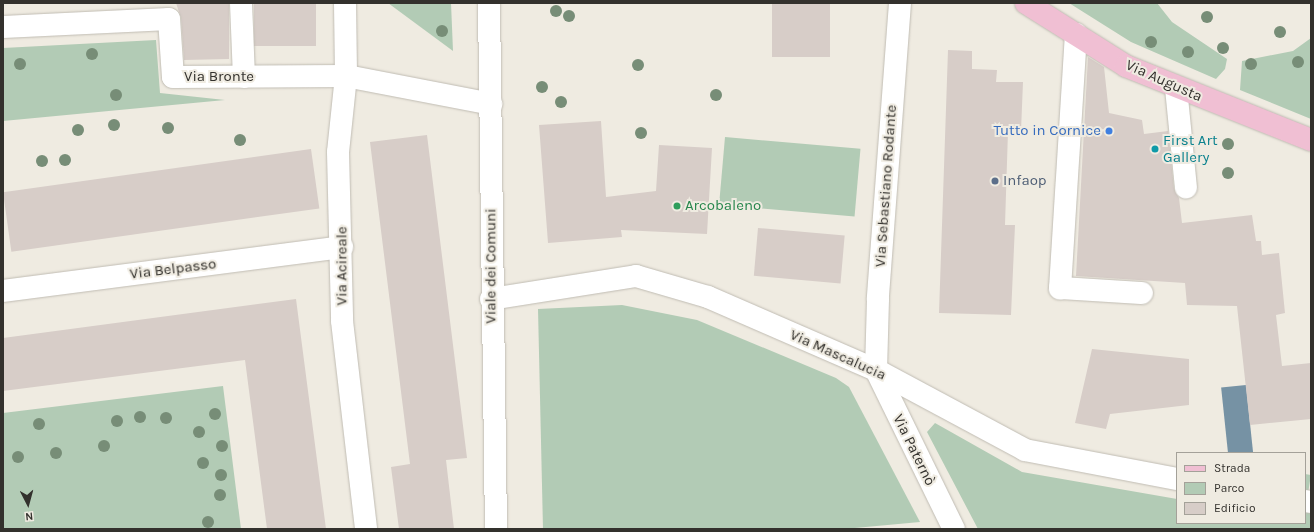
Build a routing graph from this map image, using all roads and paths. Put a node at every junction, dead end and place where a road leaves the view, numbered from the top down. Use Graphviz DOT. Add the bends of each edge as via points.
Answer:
graph roads {
  1 [pos="240,3"];
  2 [pos="345,3"];
  3 [pos="489,3"];
  4 [pos="900,3"];
  5 [pos="1026,3"];
  6 [pos="169,11"];
  7 [pos="3,27"];
  8 [pos="1076,34"];
  9 [pos="346,76"];
  10 [pos="244,77"];
  11 [pos="1176,88"];
  12 [pos="491,104"];
  13 [pos="1311,140"];
  14 [pos="1186,188"];
  15 [pos="342,247"];
  16 [pos="3,291"];
  17 [pos="1142,293"];
  18 [pos="491,299"];
  19 [pos="876,370"];
  20 [pos="1176,479"];
  21 [pos="366,529"];
  22 [pos="496,529"];
  23 [pos="954,529"];
  1 -- 10 [label="street"];
  2 -- 9 [label="street, Via Acireale"];
  3 -- 12 [label="street, Viale dei Comuni"];
  4 -- 19 [label="street, Via Sebastiano Rodante" via="878,299"];
  5 -- 8 [label="main road, Via Augusta"];
  6 -- 7 [label="street, Via Bronte"];
  6 -- 10 [label="street, Via Bronte" via="173,77"];
  8 -- 11 [label="main road, Via Augusta" via="1126,66"];
  8 -- 17 [label="street" via="1060,288"];
  9 -- 10 [label="street, Via Bronte"];
  9 -- 12 [label="street, Via Bronte"];
  9 -- 15 [label="street, Via Acireale" via="338,152"];
  11 -- 13 [label="main road, Via Augusta"];
  11 -- 14 [label="street"];
  12 -- 18 [label="street, Viale dei Comuni"];
  15 -- 16 [label="street, Via Belpasso"];
  15 -- 21 [label="street, Via Acireale" via="342,321"];
  18 -- 19 [label="street, Via Mascalucia" via="636,276 708,297"];
  18 -- 22 [label="street, Viale dei Comuni"];
  19 -- 20 [label="street, Via Mascalucia" via="1025,450"];
  19 -- 23 [label="street, Via Paternò"];
}
